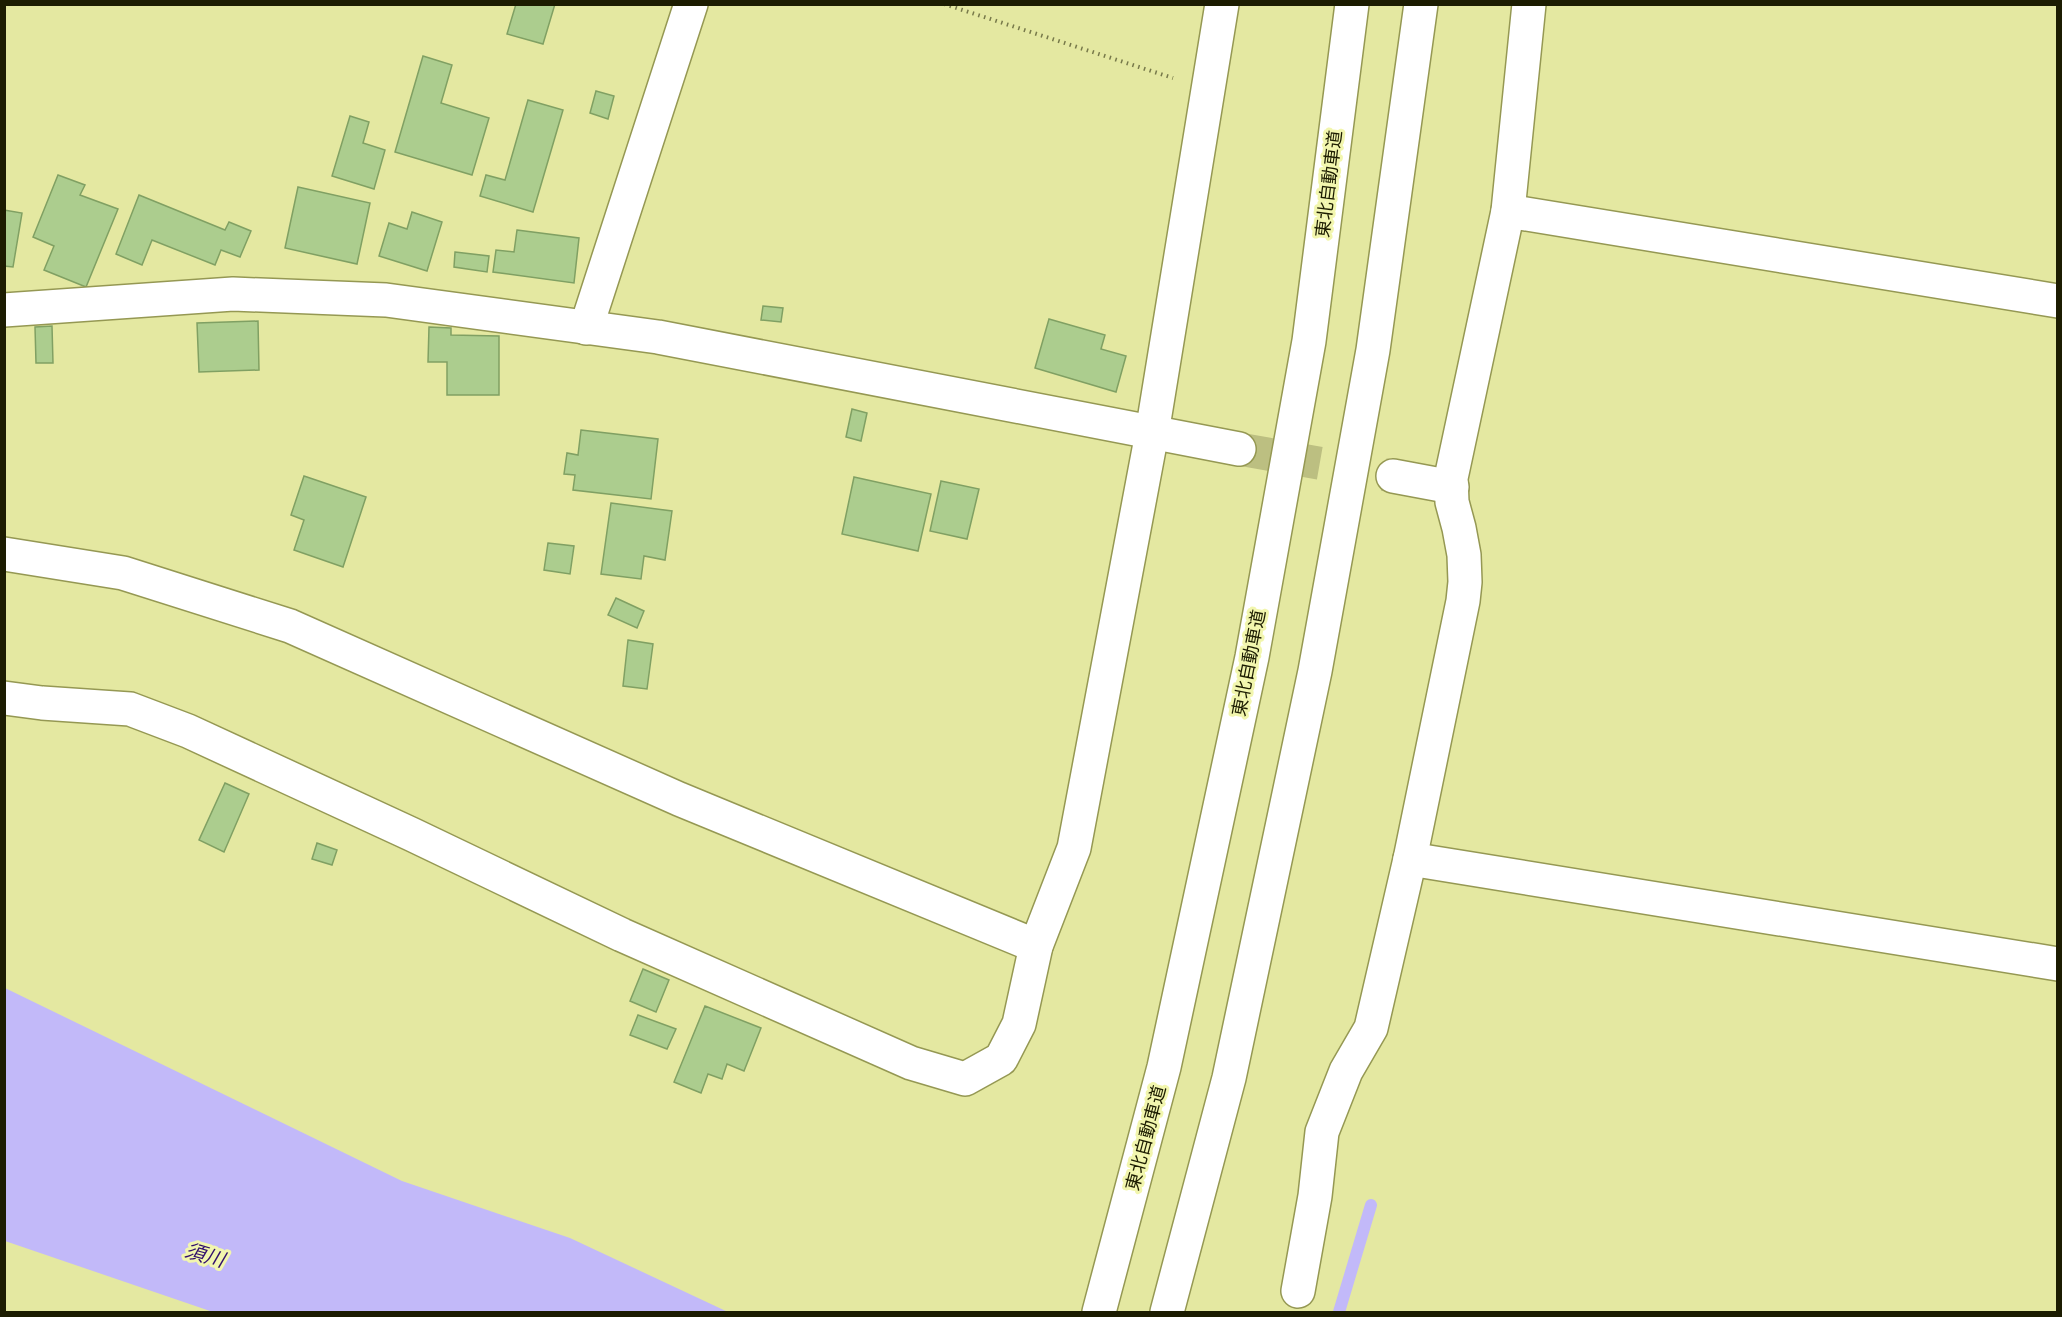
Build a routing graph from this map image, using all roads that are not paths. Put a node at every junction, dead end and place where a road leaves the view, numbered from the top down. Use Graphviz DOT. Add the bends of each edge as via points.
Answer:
graph roads {
  1 [pos="691,4"];
  2 [pos="1222,4"];
  3 [pos="1352,4"];
  4 [pos="1420,4"];
  5 [pos="1529,4"];
  6 [pos="1508,211"];
  7 [pos="2058,301"];
  8 [pos="4,310"];
  9 [pos="586,327"];
  10 [pos="1152,433"];
  11 [pos="1239,449"];
  12 [pos="1393,476"];
  13 [pos="1452,487"];
  14 [pos="4,554"];
  15 [pos="4,698"];
  16 [pos="1410,858"];
  17 [pos="1036,945"];
  18 [pos="2058,964"];
  19 [pos="1298,1291"];
  20 [pos="1169,1305"];
  21 [pos="1099,1312"];
  1 -- 9 [label="main road"];
  2 -- 10 [label="main road"];
  3 -- 21 [label="main road, 東北自動車道" via="1309,341 1252,657 1164,1067"];
  4 -- 20 [label="main road" via="1373,350 1315,671 1229,1078"];
  5 -- 6 [label="main road"];
  6 -- 7 [label="main road"];
  6 -- 13 [label="main road"];
  8 -- 9 [label="main road" via="233,294 386,300"];
  9 -- 10 [label="main road" via="681,341"];
  10 -- 11 [label="main road"];
  10 -- 17 [label="main road" via="1074,848"];
  12 -- 13 [label="main road"];
  13 -- 16 [label="main road" via="1465,582"];
  14 -- 17 [label="main road" via="123,573 290,626 679,799"];
  15 -- 17 [label="main road" via="130,709 188,731 643,944 911,1063 965,1078 1001,1059 1019,1024"];
  16 -- 18 [label="main road"];
  16 -- 19 [label="main road" via="1371,1028 1346,1071 1322,1132 1316,1196"];
}
